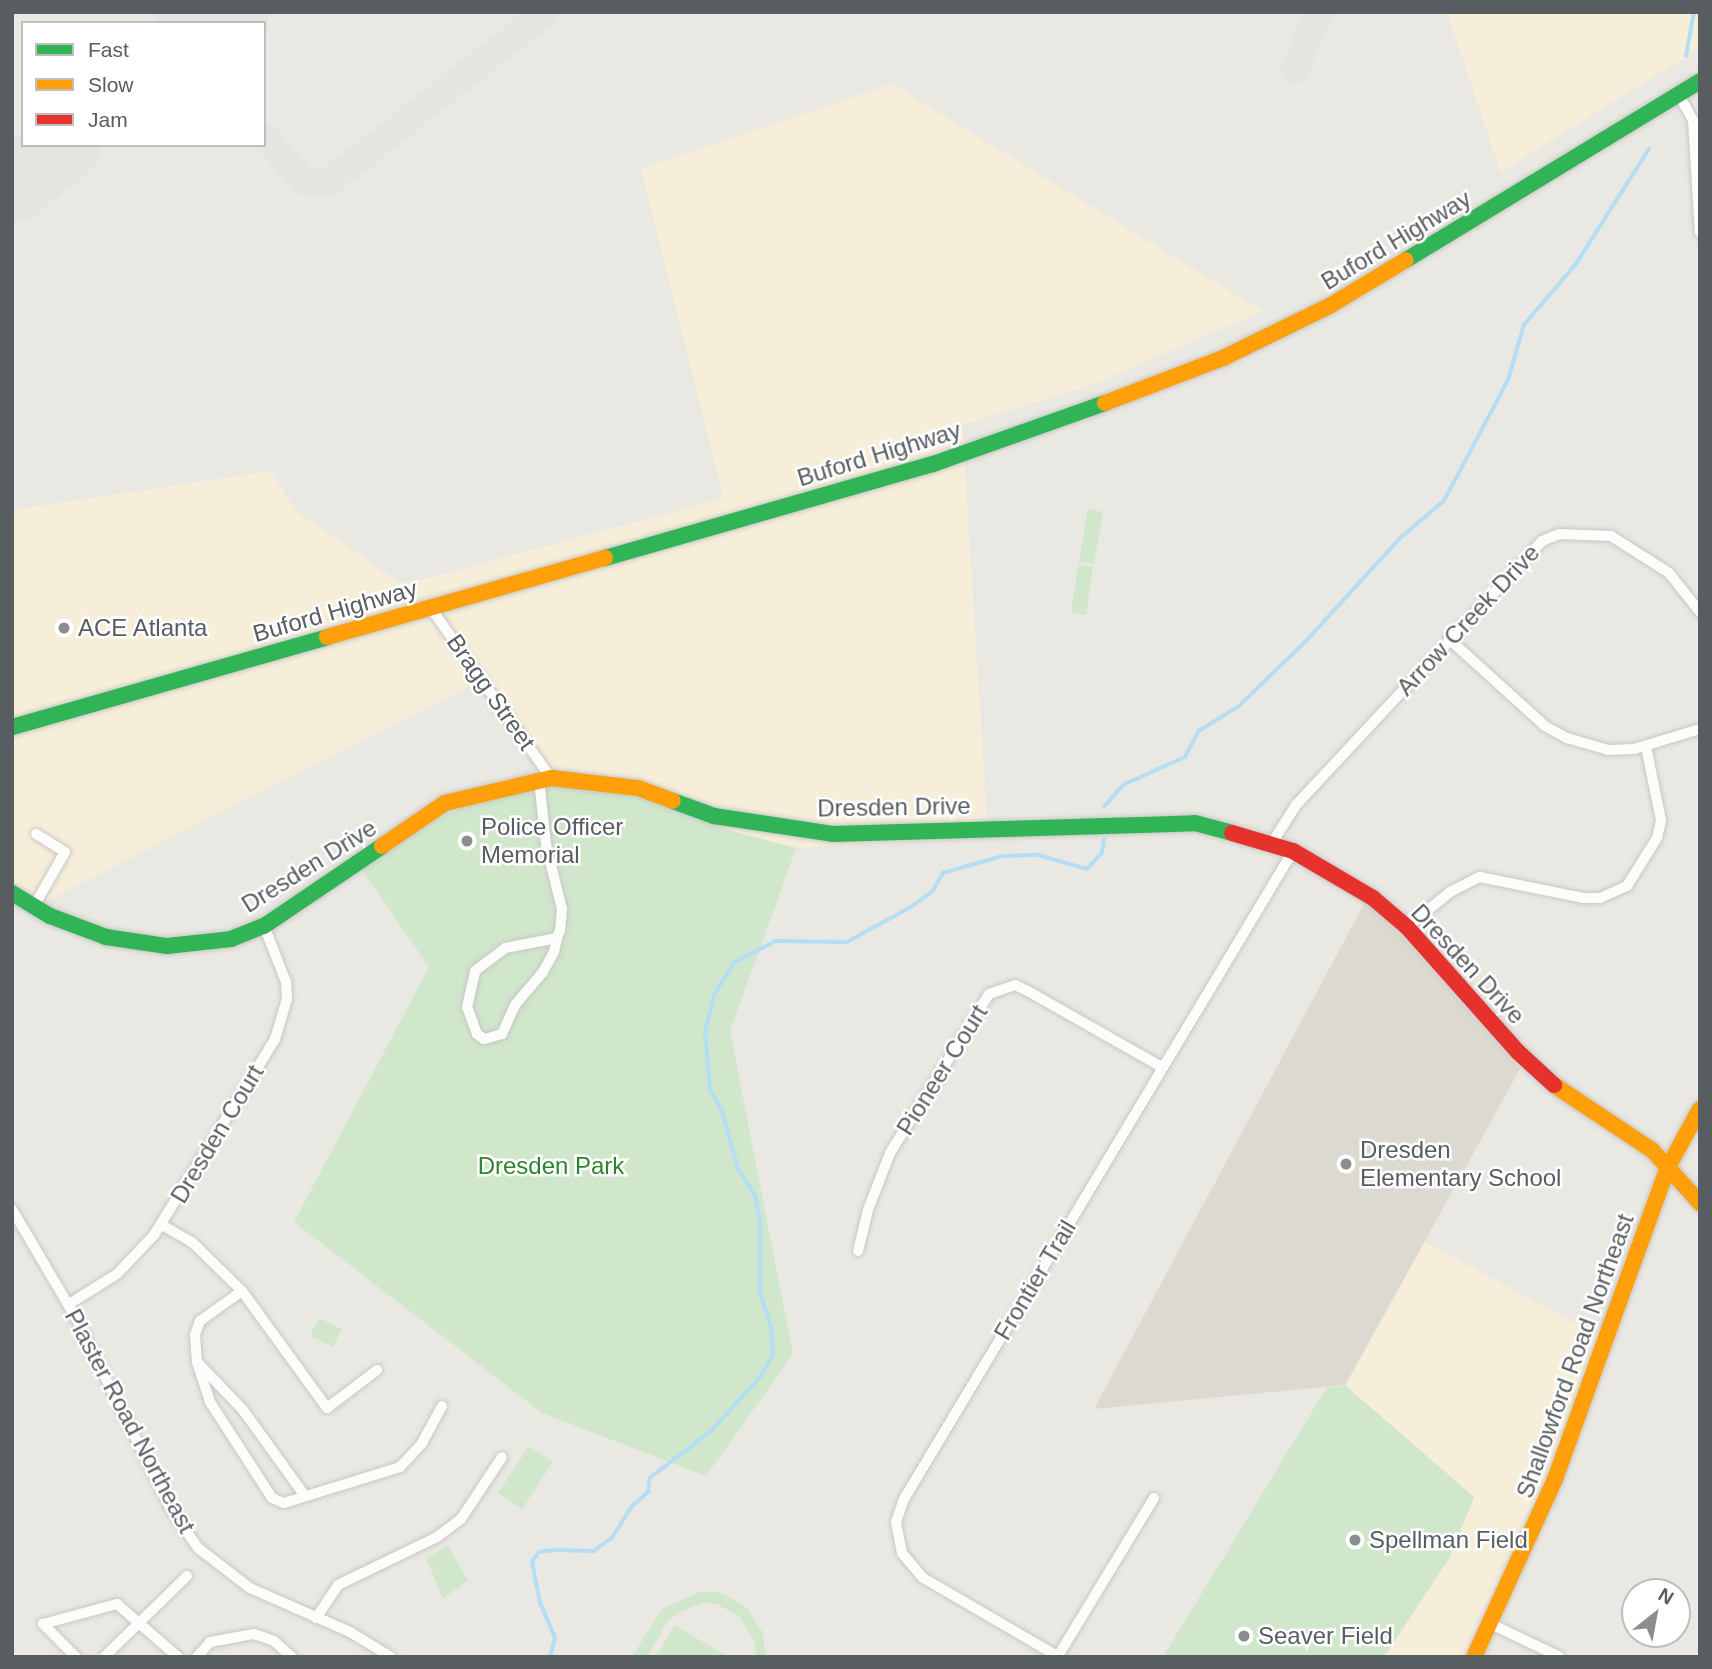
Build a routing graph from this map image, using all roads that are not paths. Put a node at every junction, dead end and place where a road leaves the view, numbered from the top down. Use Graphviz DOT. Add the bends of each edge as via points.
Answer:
graph roads {
  1 [pos="1700,81"];
  2 [pos="1679,95"];
  3 [pos="1700,233"];
  4 [pos="430,607"];
  5 [pos="1700,612"];
  6 [pos="1450,639"];
  7 [pos="12,727"];
  8 [pos="1700,729"];
  9 [pos="1646,747"];
  10 [pos="545,779"];
  11 [pos="36,834"];
  12 [pos="1272,843"];
  13 [pos="1293,851"];
  14 [pos="12,893"];
  15 [pos="33,906"];
  16 [pos="264,926"];
  17 [pos="1407,927"];
  18 [pos="557,938"];
  19 [pos="1162,1067"];
  20 [pos="1700,1109"];
  21 [pos="1668,1167"];
  22 [pos="1700,1203"];
  23 [pos="12,1209"];
  24 [pos="162,1225"];
  25 [pos="858,1251"];
  26 [pos="242,1291"];
  27 [pos="69,1304"];
  28 [pos="197,1362"];
  29 [pos="377,1370"];
  30 [pos="442,1406"];
  31 [pos="502,1457"];
  32 [pos="305,1496"];
  33 [pos="1154,1497"];
  34 [pos="187,1576"];
  35 [pos="316,1618"];
  36 [pos="139,1622"];
  37 [pos="1492,1624"];
  38 [pos="388,1656"];
  39 [pos="76,1657"];
  40 [pos="104,1657"];
  41 [pos="178,1657"];
  42 [pos="197,1657"];
  43 [pos="292,1657"];
  44 [pos="1058,1657"];
  45 [pos="1474,1657"];
  46 [pos="1560,1657"];
  1 -- 2 [label="street, Buford Highway"];
  2 -- 3 [label="street" via="1693,120"];
  2 -- 4 [label="street, Buford Highway" via="1331,305 1223,358 933,464"];
  4 -- 7 [label="street, Buford Highway"];
  4 -- 10 [label="street, Bragg Street"];
  5 -- 6 [label="street, Arrow Creek Drive" via="1670,573 1634,546 1612,536 1559,534 1528,552"];
  6 -- 9 [label="street" via="1545,726 1608,750"];
  6 -- 12 [label="street, Arrow Creek Drive" via="1296,805"];
  8 -- 9 [label="street"];
  9 -- 17 [label="street" via="1661,820 1657,838 1627,886 1600,898 1583,898 1480,877 1450,892"];
  10 -- 12 [label="street, Dresden Drive" via="638,788 713,817 790,831 833,834 1151,821 1195,823"];
  10 -- 16 [label="street, Dresden Drive" via="445,803"];
  10 -- 18 [label="street" via="546,845 562,909"];
  11 -- 15 [label="street" via="65,852"];
  12 -- 13 [label="street, Dresden Drive"];
  13 -- 17 [label="street, Dresden Drive" via="1345,879"];
  13 -- 19 [label="street, Frontier Trail"];
  14 -- 15 [label="street, Dresden Drive"];
  15 -- 16 [label="street, Dresden Drive" via="106,937 167,946 231,939"];
  16 -- 24 [label="street, Dresden Court" via="286,982 283,1017 275,1040"];
  17 -- 21 [label="street, Dresden Drive" via="1552,1084 1652,1150"];
  18 -- 18 [label="street" via="543,972 515,1005 502,1034 484,1040 467,1007 475,971 505,948"];
  19 -- 25 [label="street, Pioneer Court" via="1028,990 1015,985 989,994 890,1153"];
  19 -- 44 [label="street, Frontier Trail" via="904,1499 896,1522 902,1553 923,1578"];
  20 -- 21 [label="street, Shallowford Road Northeast"];
  21 -- 22 [label="street, Dresden Drive"];
  21 -- 37 [label="street, Shallowford Road Northeast" via="1555,1479"];
  23 -- 27 [label="street, Plaster Road Northeast"];
  24 -- 26 [label="street" via="192,1242"];
  24 -- 27 [label="street, Dresden Court" via="117,1274"];
  26 -- 28 [label="street" via="200,1321 195,1335"];
  26 -- 29 [label="street" via="327,1408"];
  27 -- 35 [label="street, Plaster Road Northeast" via="156,1481 198,1548 229,1576"];
  28 -- 32 [label="street" via="243,1410"];
  28 -- 32 [label="street" via="210,1402 263,1488 284,1503"];
  30 -- 32 [label="street" via="422,1443 400,1467"];
  31 -- 35 [label="street" via="461,1519 437,1537 338,1585"];
  33 -- 44 [label="street"];
  34 -- 36 [label="street"];
  35 -- 38 [label="street, Plaster Road Northeast"];
  36 -- 39 [label="street" via="117,1604 43,1624"];
  36 -- 40 [label="street"];
  36 -- 41 [label="street"];
  37 -- 45 [label="street, Shallowford Road Northeast"];
  37 -- 46 [label="street"];
  42 -- 43 [label="street" via="210,1642 254,1634 274,1641"];
}
